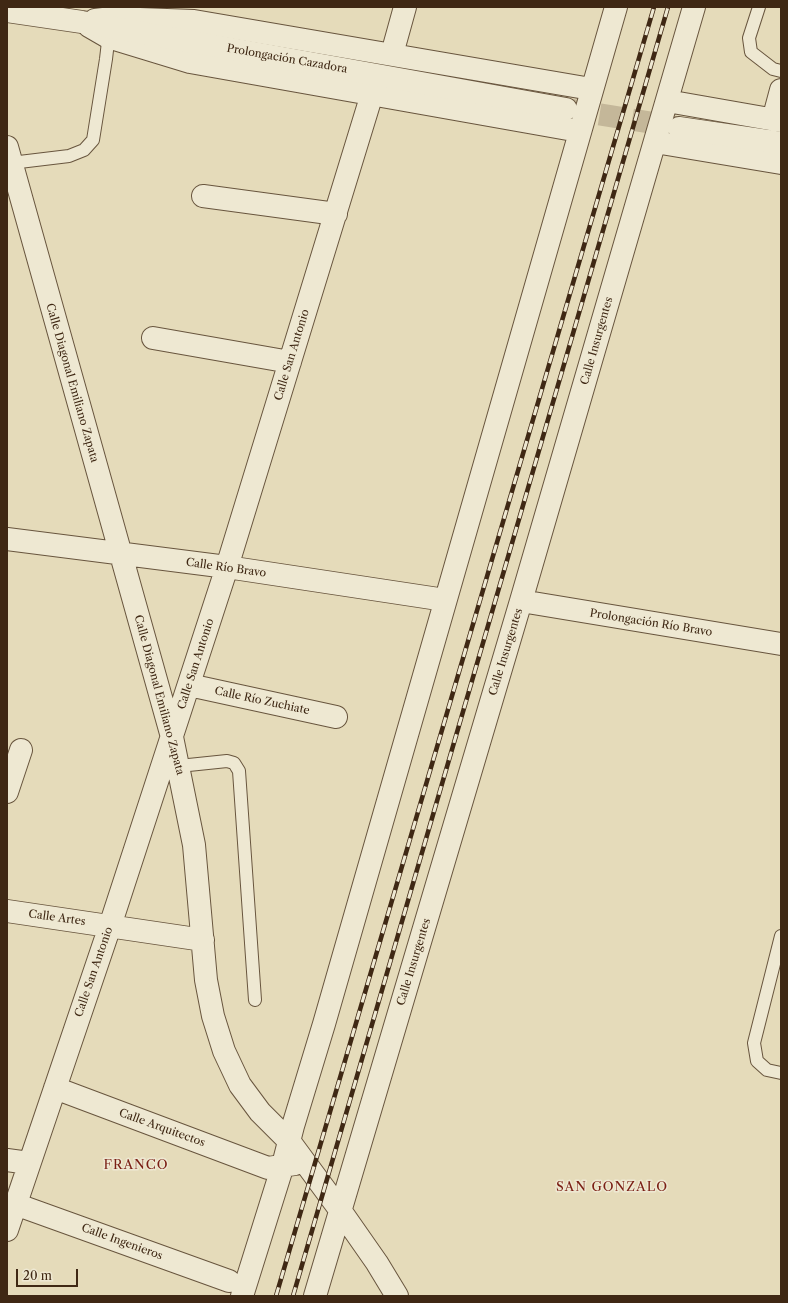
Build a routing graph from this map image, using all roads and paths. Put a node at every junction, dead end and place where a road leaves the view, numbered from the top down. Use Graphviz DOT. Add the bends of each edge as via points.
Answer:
graph roads {
  1 [pos="405,7"];
  2 [pos="616,7"];
  3 [pos="694,7"];
  4 [pos="759,7"];
  5 [pos="7,11"];
  6 [pos="179,14"];
  7 [pos="110,27"];
  8 [pos="392,54"];
  9 [pos="781,71"];
  10 [pos="592,89"];
  11 [pos="781,90"];
  12 [pos="372,94"];
  13 [pos="667,101"];
  14 [pos="566,109"];
  15 [pos="777,120"];
  16 [pos="679,128"];
  17 [pos="579,131"];
  18 [pos="655,142"];
  19 [pos="781,143"];
  20 [pos="9,155"];
  21 [pos="781,163"];
  22 [pos="203,196"];
  23 [pos="336,214"];
  24 [pos="153,338"];
  25 [pos="290,362"];
  26 [pos="7,539"];
  27 [pos="120,554"];
  28 [pos="227,567"];
  29 [pos="445,600"];
  30 [pos="521,601"];
  31 [pos="781,644"];
  32 [pos="189,685"];
  33 [pos="336,717"];
  34 [pos="172,737"];
  35 [pos="21,750"];
  36 [pos="179,766"];
  37 [pos="7,792"];
  38 [pos="7,911"];
  39 [pos="110,926"];
  40 [pos="781,936"];
  41 [pos="203,940"];
  42 [pos="255,1000"];
  43 [pos="781,1073"];
  44 [pos="55,1088"];
  45 [pos="290,1142"];
  46 [pos="7,1160"];
  47 [pos="29,1163"];
  48 [pos="285,1165"];
  49 [pos="15,1204"];
  50 [pos="340,1210"];
  51 [pos="7,1230"];
  52 [pos="236,1288"];
  53 [pos="315,1296"];
  54 [pos="397,1296"];
  1 -- 8 [label="street"];
  2 -- 10 [label="street"];
  3 -- 13 [label="street, Calle Insurgentes"];
  4 -- 9 [label="lane" via="750,38 751,52 773,69"];
  5 -- 7 [label="street, Prolongación Cazadora"];
  6 -- 7 [label="street"];
  6 -- 8 [label="street" via="194,21"];
  7 -- 12 [label="street" via="190,62"];
  7 -- 14 [label="street, Prolongación Cazadora"];
  7 -- 20 [label="lane" via="93,140 84,150 69,156"];
  8 -- 10 [label="street"];
  10 -- 17 [label="street"];
  11 -- 15 [label="street"];
  12 -- 17 [label="street"];
  12 -- 23 [label="street, Calle San Antonio"];
  13 -- 15 [label="street"];
  13 -- 18 [label="street, Calle Insurgentes"];
  16 -- 19 [label="street"];
  17 -- 29 [label="street"];
  18 -- 21 [label="street"];
  18 -- 30 [label="street, Calle Insurgentes"];
  20 -- 27 [label="street, Calle Diagonal Emiliano Zapata"];
  22 -- 23 [label="street"];
  23 -- 25 [label="street, Calle San Antonio"];
  24 -- 25 [label="street"];
  25 -- 28 [label="street, Calle San Antonio"];
  26 -- 27 [label="street, Calle Río Bravo"];
  27 -- 28 [label="street, Calle Río Bravo"];
  27 -- 34 [label="street, Calle Diagonal Emiliano Zapata"];
  28 -- 29 [label="street, Calle Río Bravo"];
  28 -- 32 [label="street, Calle San Antonio"];
  29 -- 45 [label="street"];
  30 -- 31 [label="street, Prolongación Río Bravo"];
  30 -- 50 [label="street, Calle Insurgentes"];
  32 -- 33 [label="street, Calle Río Zuchiate"];
  32 -- 34 [label="street, Calle San Antonio"];
  34 -- 36 [label="street, Calle Diagonal Emiliano Zapata"];
  34 -- 39 [label="street, Calle San Antonio"];
  35 -- 37 [label="street"];
  36 -- 41 [label="street, Calle Diagonal Emiliano Zapata" via="194,845"];
  36 -- 42 [label="lane" via="227,761 234,763 239,771"];
  38 -- 39 [label="street, Calle Artes"];
  39 -- 41 [label="street, Calle Artes"];
  39 -- 44 [label="street, Calle San Antonio"];
  40 -- 43 [label="lane" via="754,1043 757,1061 767,1070"];
  41 -- 45 [label="street, Calle Diagonal Emiliano Zapata" via="206,980 213,1016 224,1051 240,1084 260,1112"];
  44 -- 47 [label="street, Calle San Antonio"];
  44 -- 48 [label="street, Calle Arquitectos"];
  45 -- 48 [label="street, Calle Diagonal Emiliano Zapata"];
  46 -- 47 [label="street"];
  47 -- 49 [label="street, Calle San Antonio"];
  48 -- 50 [label="street, Calle Diagonal Emiliano Zapata"];
  48 -- 52 [label="street"];
  49 -- 51 [label="street, Calle San Antonio"];
  49 -- 52 [label="street, Calle Ingenieros"];
  50 -- 53 [label="street, Calle Insurgentes"];
  50 -- 54 [label="street, Calle Diagonal Emiliano Zapata"];
}
